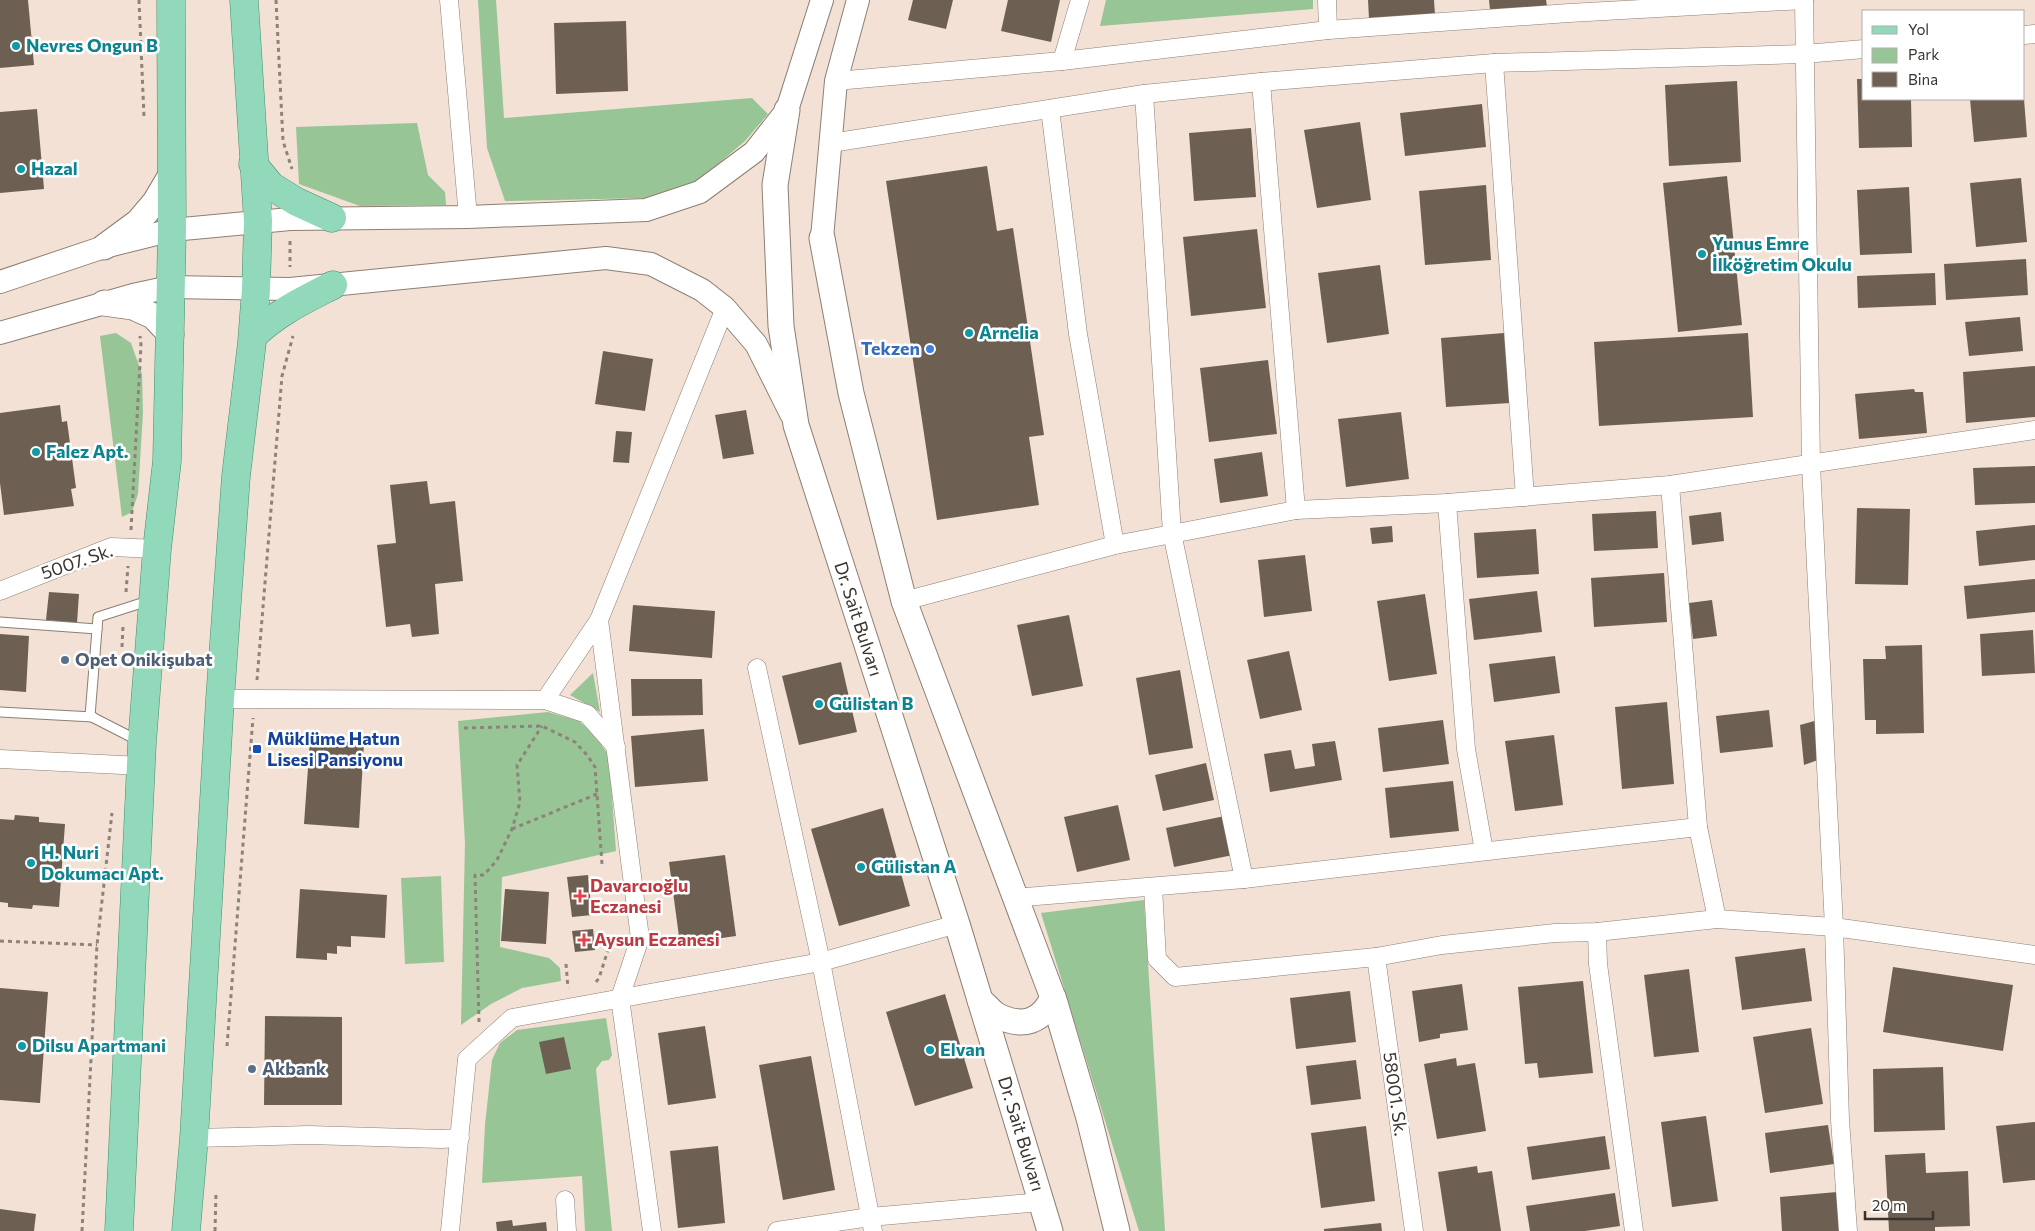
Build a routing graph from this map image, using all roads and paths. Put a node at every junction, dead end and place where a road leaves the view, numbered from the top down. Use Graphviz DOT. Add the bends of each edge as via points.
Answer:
graph roads {
  1 [pos="171,0"];
  2 [pos="244,0"];
  3 [pos="276,0"];
  4 [pos="449,0"];
  5 [pos="822,0"];
  6 [pos="858,0"];
  7 [pos="1080,0"];
  8 [pos="1327,0"];
  9 [pos="1804,0"];
  10 [pos="1569,7"];
  11 [pos="1328,30"];
  12 [pos="1862,49"];
  13 [pos="1804,54"];
  14 [pos="1062,61"];
  15 [pos="1494,63"];
  16 [pos="836,81"];
  17 [pos="1261,82"];
  18 [pos="1144,94"];
  19 [pos="1050,109"];
  20 [pos="786,110"];
  21 [pos="831,143"];
  22 [pos="253,164"];
  23 [pos="171,175"];
  24 [pos="293,211"];
  25 [pos="468,217"];
  26 [pos="332,218"];
  27 [pos="258,221"];
  28 [pos="172,230"];
  29 [pos="822,238"];
  30 [pos="104,247"];
  31 [pos="0,282"];
  32 [pos="333,286"];
  33 [pos="170,288"];
  34 [pos="256,289"];
  35 [pos="291,297"];
  36 [pos="104,303"];
  37 [pos="725,308"];
  38 [pos="0,333"];
  39 [pos="171,335"];
  40 [pos="253,336"];
  41 [pos="796,425"];
  42 [pos="2035,430"];
  43 [pos="1811,465"];
  44 [pos="1670,485"];
  45 [pos="1525,497"];
  46 [pos="1447,503"];
  47 [pos="1296,510"];
  48 [pos="1172,533"];
  49 [pos="1115,545"];
  50 [pos="157,549"];
  51 [pos="0,591"];
  52 [pos="153,600"];
  53 [pos="904,601"];
  54 [pos="599,620"];
  55 [pos="0,622"];
  56 [pos="97,629"];
  57 [pos="757,668"];
  58 [pos="220,699"];
  59 [pos="255,700"];
  60 [pos="545,700"];
  61 [pos="0,712"];
  62 [pos="93,717"];
  63 [pos="542,726"];
  64 [pos="464,728"];
  65 [pos="616,747"];
  66 [pos="142,754"];
  67 [pos="0,759"];
  68 [pos="597,794"];
  69 [pos="1698,827"];
  70 [pos="512,829"];
  71 [pos="1484,851"];
  72 [pos="602,864"];
  73 [pos="1244,879"];
  74 [pos="1153,887"];
  75 [pos="1014,898"];
  76 [pos="1716,919"];
  77 [pos="957,924"];
  78 [pos="1834,927"];
  79 [pos="1596,932"];
  80 [pos="0,941"];
  81 [pos="97,945"];
  82 [pos="608,950"];
  83 [pos="2035,955"];
  84 [pos="1376,957"];
  85 [pos="821,962"];
  86 [pos="592,987"];
  87 [pos="1053,997"];
  88 [pos="620,998"];
  89 [pos="980,1000"];
  90 [pos="479,1022"];
  91 [pos="226,1048"];
  92 [pos="194,1138"];
  93 [pos="460,1138"];
  94 [pos="217,1184"];
  95 [pos="565,1200"];
  96 [pos="1041,1202"];
  97 [pos="872,1224"];
  98 [pos="119,1231"];
  99 [pos="186,1231"];
  100 [pos="215,1231"];
  101 [pos="450,1231"];
  102 [pos="567,1231"];
  103 [pos="652,1231"];
  104 [pos="777,1231"];
  105 [pos="1050,1231"];
  106 [pos="1117,1231"];
  107 [pos="1414,1231"];
  108 [pos="1634,1231"];
  109 [pos="1848,1231"];
  1 -- 23 [label="main road"];
  2 -- 22 [label="main road"];
  3 -- 24 [label="path" via="283,141 291,161"];
  4 -- 25 [label="street"];
  5 -- 20 [label="street"];
  6 -- 16 [label="street"];
  7 -- 14 [label="street"];
  8 -- 11 [label="street"];
  9 -- 10 [label="street"];
  9 -- 13 [label="street"];
  10 -- 11 [label="street"];
  11 -- 14 [label="street"];
  12 -- 13 [label="street"];
  13 -- 15 [label="street"];
  13 -- 43 [label="street"];
  14 -- 16 [label="street"];
  15 -- 17 [label="street"];
  15 -- 45 [label="street"];
  16 -- 21 [label="street"];
  17 -- 18 [label="street"];
  17 -- 47 [label="street"];
  18 -- 19 [label="street"];
  18 -- 48 [label="street"];
  19 -- 21 [label="street"];
  19 -- 49 [label="street" via="1078,334"];
  20 -- 25 [label="street" via="754,152 700,192 646,210"];
  20 -- 41 [label="main road, Dr. Sait Bulvarı" via="775,185 781,326"];
  21 -- 29 [label="street"];
  22 -- 24 [label="main road"];
  22 -- 27 [label="main road"];
  23 -- 28 [label="main road"];
  23 -- 30 [label="main road" via="138,222"];
  24 -- 26 [label="main road"];
  24 -- 27 [label="street"];
  24 -- 35 [label="path"];
  25 -- 26 [label="street"];
  27 -- 28 [label="street"];
  27 -- 34 [label="main road"];
  28 -- 30 [label="street"];
  28 -- 33 [label="main road"];
  29 -- 53 [label="main road" via="851,393"];
  30 -- 31 [label="street"];
  32 -- 35 [label="main road"];
  32 -- 37 [label="street" via="606,258 651,264 702,290"];
  33 -- 34 [label="street"];
  33 -- 36 [label="street"];
  33 -- 39 [label="main road"];
  34 -- 35 [label="street"];
  34 -- 40 [label="main road"];
  35 -- 40 [label="main road"];
  35 -- 59 [label="path" via="293,336 282,376"];
  36 -- 38 [label="street"];
  36 -- 39 [label="main road" via="134,307 153,316"];
  37 -- 41 [label="street" via="756,344"];
  37 -- 54 [label="street"];
  39 -- 50 [label="main road" via="168,461"];
  40 -- 58 [label="main road" via="236,476"];
  41 -- 77 [label="main road, Dr. Sait Bulvarı"];
  42 -- 43 [label="street"];
  43 -- 44 [label="street"];
  43 -- 78 [label="street"];
  44 -- 45 [label="street"];
  44 -- 69 [label="street"];
  45 -- 46 [label="street"];
  46 -- 47 [label="street"];
  46 -- 71 [label="street" via="1466,749"];
  47 -- 48 [label="street"];
  48 -- 49 [label="street"];
  48 -- 73 [label="street"];
  49 -- 53 [label="street"];
  50 -- 51 [label="street, 5007. Sk." via="111,546"];
  50 -- 52 [label="main road"];
  52 -- 56 [label="lane" via="98,617"];
  52 -- 66 [label="main road"];
  53 -- 75 [label="main road"];
  54 -- 60 [label="street"];
  54 -- 65 [label="street"];
  55 -- 56 [label="lane"];
  56 -- 62 [label="lane" via="90,716"];
  57 -- 85 [label="street"];
  58 -- 59 [label="street"];
  58 -- 92 [label="main road"];
  59 -- 60 [label="street"];
  59 -- 91 [label="path"];
  60 -- 65 [label="street" via="587,714"];
  61 -- 62 [label="lane"];
  62 -- 66 [label="lane"];
  63 -- 64 [label="path"];
  63 -- 68 [label="path" via="575,742 587,755 595,767"];
  63 -- 70 [label="path" via="517,765 520,802"];
  65 -- 88 [label="street" via="640,938"];
  66 -- 67 [label="street"];
  66 -- 98 [label="main road"];
  68 -- 70 [label="path"];
  68 -- 72 [label="path"];
  69 -- 71 [label="street"];
  69 -- 76 [label="street"];
  70 -- 90 [label="path" via="497,860 484,875 475,875"];
  71 -- 73 [label="street"];
  73 -- 74 [label="street"];
  74 -- 75 [label="street"];
  74 -- 84 [label="street" via="1157,959 1175,977"];
  75 -- 87 [label="main road"];
  76 -- 78 [label="street"];
  76 -- 79 [label="street"];
  77 -- 85 [label="street"];
  77 -- 89 [label="main road, Dr. Sait Bulvarı"];
  78 -- 83 [label="street"];
  78 -- 109 [label="street" via="1840,1120"];
  79 -- 84 [label="street" via="1442,945"];
  79 -- 108 [label="street"];
  80 -- 81 [label="path"];
  82 -- 86 [label="path" via="600,978"];
  84 -- 107 [label="street, 58001. Sk."];
  85 -- 88 [label="street"];
  85 -- 97 [label="street"];
  87 -- 89 [label="main road" via="1040,1017 1017,1022 997,1016"];
  87 -- 106 [label="main road" via="1089,1118"];
  88 -- 93 [label="street" via="512,1018 467,1059"];
  88 -- 103 [label="street"];
  89 -- 96 [label="main road, Dr. Sait Bulvarı"];
  92 -- 93 [label="street" via="309,1134"];
  92 -- 99 [label="main road"];
  93 -- 101 [label="street"];
  94 -- 100 [label="path"];
  95 -- 102 [label="street"];
  96 -- 97 [label="street"];
  96 -- 105 [label="main road, Dr. Sait Bulvarı"];
  97 -- 104 [label="street"];
}
